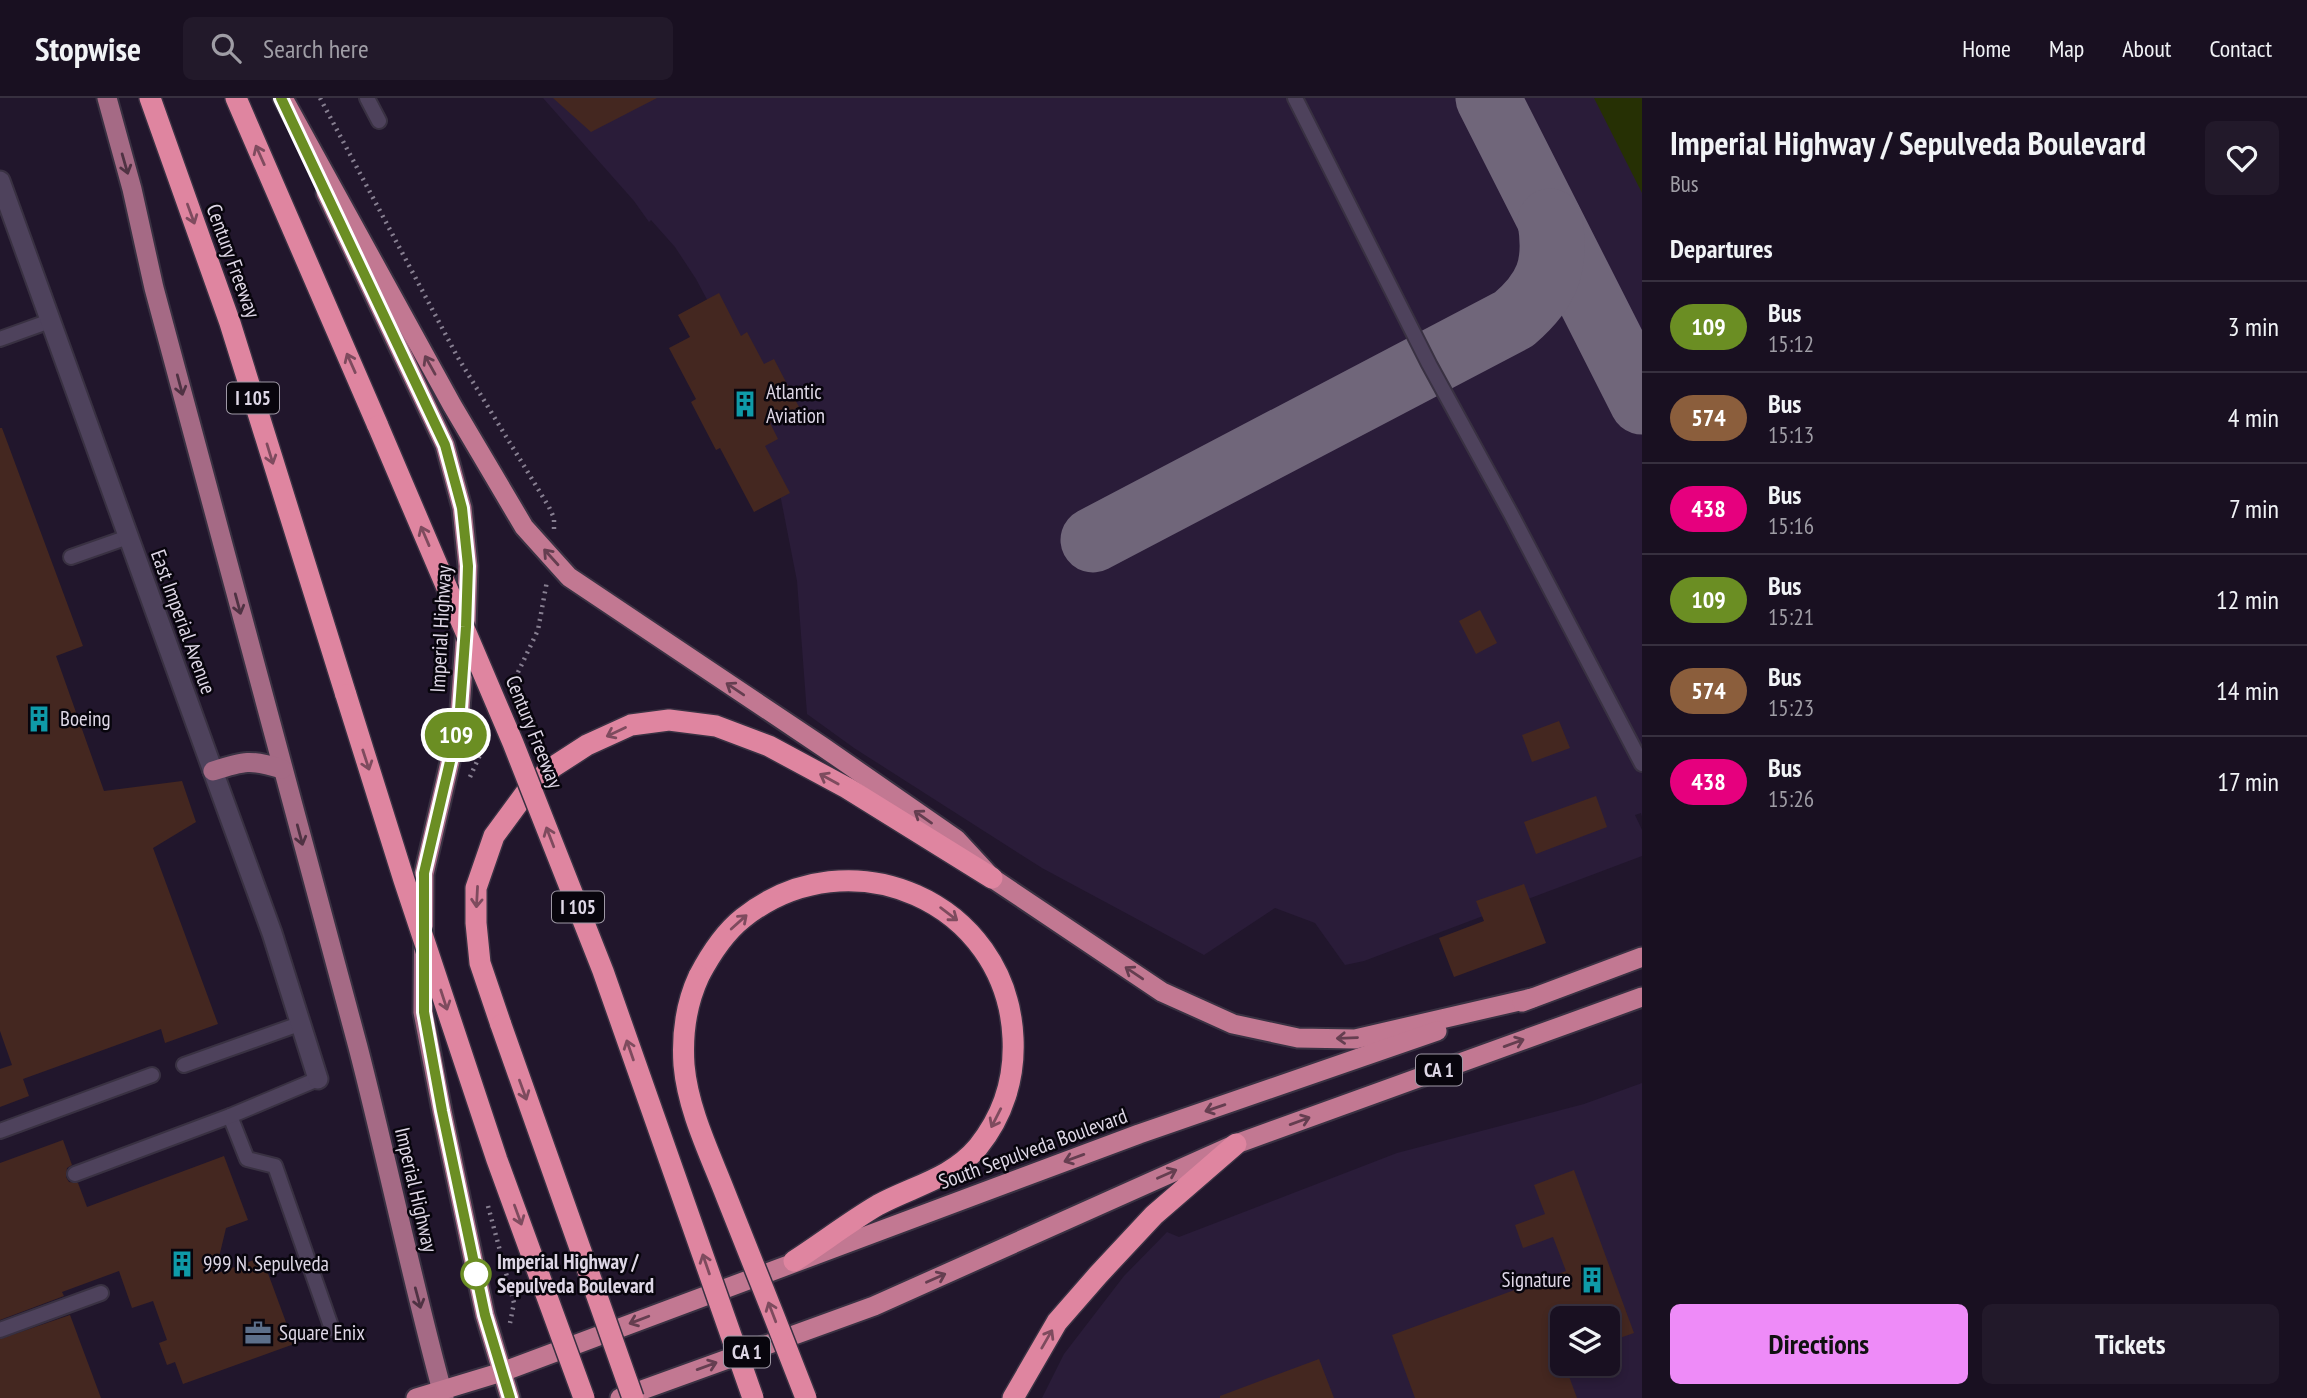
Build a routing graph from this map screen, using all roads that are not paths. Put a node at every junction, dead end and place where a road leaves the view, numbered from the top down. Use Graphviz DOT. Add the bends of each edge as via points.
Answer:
graph roads {
  1 [pos="107,98"];
  2 [pos="150,98"];
  3 [pos="236,98"];
  4 [pos="282,98"];
  5 [pos="367,98"];
  6 [pos="1295,98"];
  7 [pos="379,121"];
  8 [pos="0,181"];
  9 [pos="50,321"];
  10 [pos="0,339"];
  11 [pos="128,537"];
  12 [pos="71,557"];
  13 [pos="1642,764"];
  14 [pos="282,769"];
  15 [pos="213,771"];
  16 [pos="992,878"];
  17 [pos="1642,957"];
  18 [pos="1642,997"];
  19 [pos="1532,998"];
  20 [pos="302,1023"];
  21 [pos="184,1065"];
  22 [pos="152,1075"];
  23 [pos="318,1079"];
  24 [pos="230,1116"];
  25 [pos="0,1131"];
  26 [pos="1236,1144"];
  27 [pos="75,1174"];
  28 [pos="794,1261"];
  29 [pos="101,1293"];
  30 [pos="332,1329"];
  31 [pos="0,1330"];
  32 [pos="502,1372"];
  33 [pos="443,1394"];
  34 [pos="416,1398"];
  35 [pos="510,1398"];
  36 [pos="584,1398"];
  37 [pos="620,1398"];
  38 [pos="633,1398"];
  39 [pos="753,1398"];
  40 [pos="806,1398"];
  41 [pos="1013,1398"];
  1 -- 14 [label="main road, Imperial Highway, one-way"];
  2 -- 36 [label="highway, Century Freeway / I 105, one-way, bridge" via="230,323 404,880 493,1147"];
  39 -- 3 [label="highway, Century Freeway / I 105, one-way, bridge" via="603,971 513,743"];
  16 -- 4 [label="highway, one-way" via="956,839 569,577 524,527"];
  4 -- 32 [label="main road, Imperial Highway" via="445,445 462,508 468,566 459,723 424,873 424,1012 485,1315"];
  5 -- 7 [label="lane"];
  6 -- 13 [label="lane" via="1429,364"];
  8 -- 9 [label="street, East Imperial Avenue"];
  9 -- 10 [label="lane"];
  9 -- 11 [label="street, East Imperial Avenue"];
  11 -- 12 [label="lane"];
  11 -- 15 [label="street, East Imperial Avenue"];
  14 -- 15 [label="main road" via="242,762"];
  14 -- 33 [label="main road, Imperial Highway, one-way" via="376,1118"];
  15 -- 20 [label="street, East Imperial Avenue"];
  19 -- 16 [label="highway, one-way" via="1356,1038 1285,1036 1233,1024 1162,992"];
  16 -- 38 [label="highway, one-way, bridge" via="769,746 716,726 669,719 631,725 553,767 530,787 494,836 476,888 480,963"];
  17 -- 19 [label="highway, South Sepulveda Boulevard / CA 1"];
  26 -- 18 [label="highway, CA 1, one-way"];
  19 -- 28 [label="highway, South Sepulveda Boulevard / CA 1, one-way" via="1139,1134"];
  20 -- 21 [label="lane"];
  20 -- 23 [label="street, East Imperial Avenue"];
  22 -- 25 [label="lane"];
  23 -- 24 [label="lane"];
  24 -- 27 [label="lane"];
  24 -- 30 [label="lane" via="247,1159 275,1166"];
  37 -- 26 [label="highway, CA 1, one-way" via="874,1306"];
  41 -- 26 [label="highway, one-way" via="1057,1322 1098,1275 1154,1215"];
  28 -- 32 [label="highway, South Sepulveda Boulevard / CA 1, one-way"];
  40 -- 28 [label="highway, one-way, bridge" via="690,1097 684,1029 689,1002 711,954 742,919 762,905 814,883 862,880 897,887 945,910 985,951 1004,991 1013,1027 1013,1067 1000,1112 963,1162 879,1205"];
  29 -- 31 [label="lane"];
  32 -- 33 [label="highway, South Sepulveda Boulevard / CA 1"];
  32 -- 35 [label="main road, Imperial Highway"];
  33 -- 34 [label="highway, CA 1"];
}
